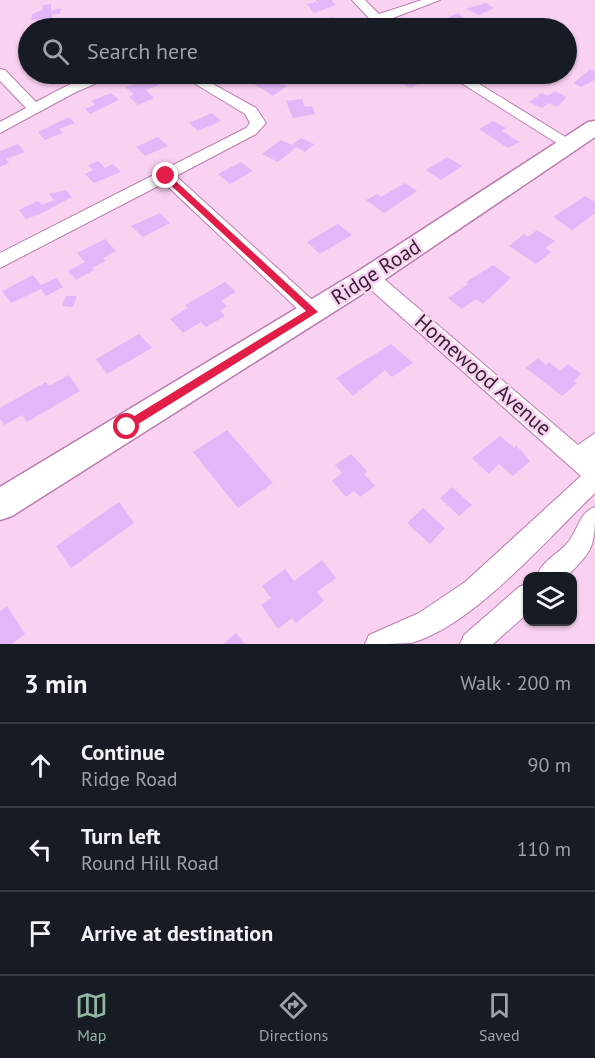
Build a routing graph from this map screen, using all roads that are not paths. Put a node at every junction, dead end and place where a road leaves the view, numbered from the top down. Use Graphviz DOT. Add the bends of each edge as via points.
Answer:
graph roads {
  1 [pos="358,0"];
  2 [pos="434,0"];
  3 [pos="374,18"];
  4 [pos="394,18"];
  5 [pos="0,73"];
  6 [pos="84,84"];
  7 [pos="204,84"];
  8 [pos="470,84"];
  9 [pos="35,108"];
  10 [pos="595,127"];
  11 [pos="0,128"];
  12 [pos="569,144"];
  13 [pos="166,176"];
  14 [pos="0,261"];
  15 [pos="369,277"];
  16 [pos="313,312"];
  17 [pos="595,443"];
  18 [pos="578,459"];
  19 [pos="595,476"];
  20 [pos="0,505"];
  21 [pos="595,518"];
  22 [pos="553,572"];
  23 [pos="523,600"];
  24 [pos="378,644"];
  25 [pos="473,644"];
  1 -- 3 [label="street"];
  2 -- 4 [label="street"];
  5 -- 9 [label="street"];
  6 -- 9 [label="street"];
  7 -- 13 [label="street" via="251,111 258,123 252,132"];
  8 -- 12 [label="street"];
  9 -- 11 [label="street"];
  10 -- 12 [label="main road, Ridge Road"];
  12 -- 15 [label="main road, Ridge Road"];
  13 -- 14 [label="street"];
  13 -- 16 [label="street"];
  15 -- 16 [label="main road, Ridge Road"];
  15 -- 18 [label="street, Homewood Avenue"];
  16 -- 20 [label="main road, Ridge Road"];
  17 -- 18 [label="street"];
  18 -- 19 [label="street, Homewood Avenue"];
  19 -- 24 [label="street" via="531,541 461,601 427,623"];
  21 -- 22 [label="street" via="577,550"];
  23 -- 25 [label="street"];
}
